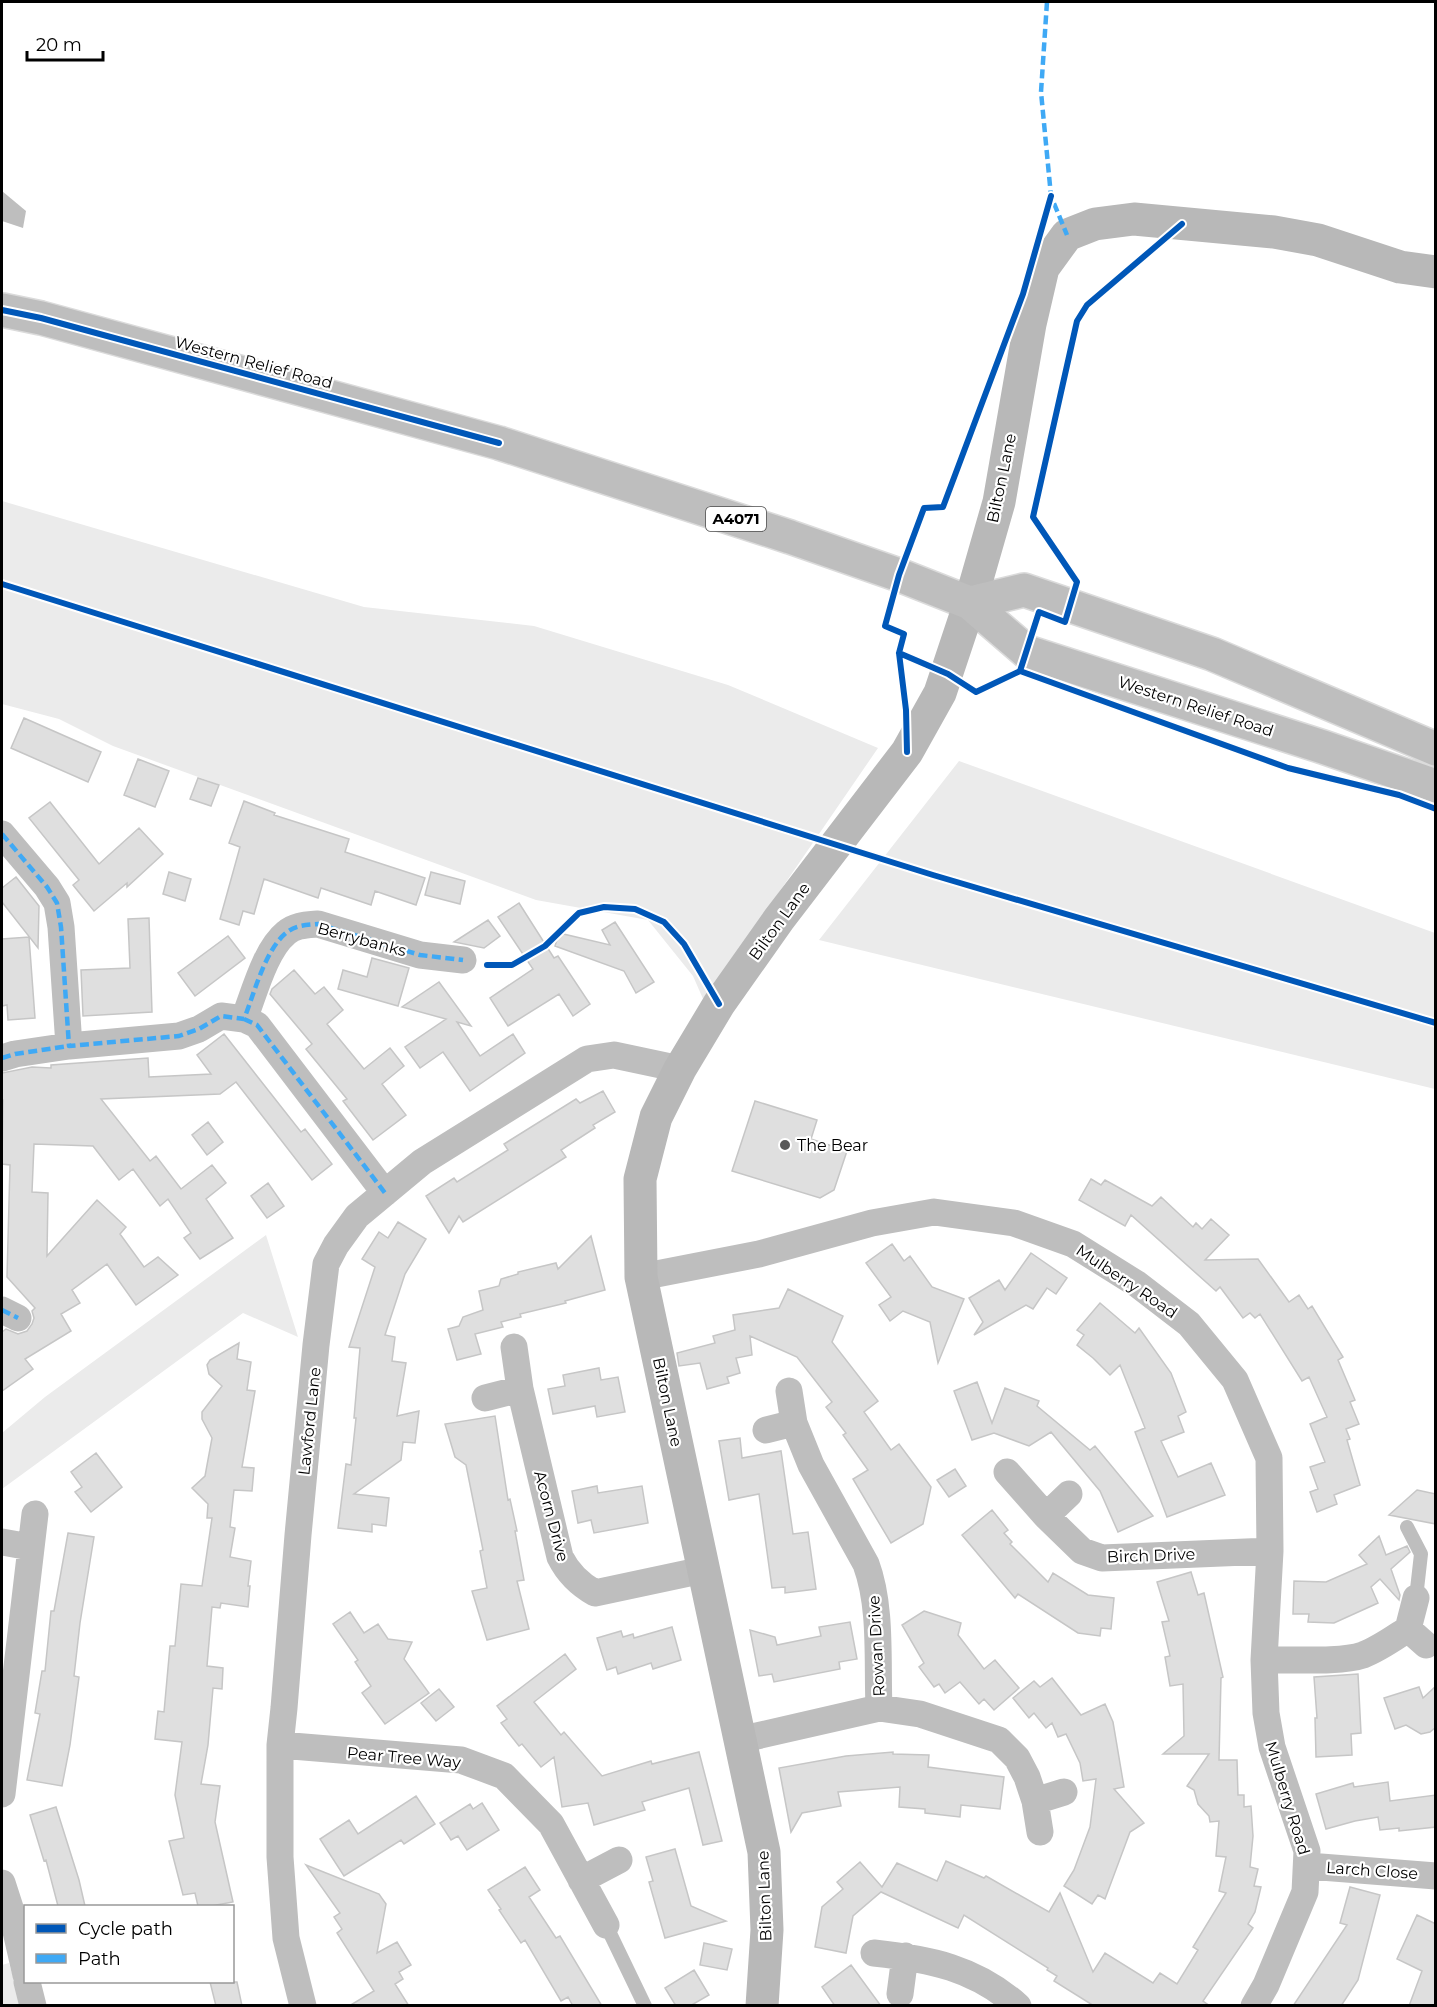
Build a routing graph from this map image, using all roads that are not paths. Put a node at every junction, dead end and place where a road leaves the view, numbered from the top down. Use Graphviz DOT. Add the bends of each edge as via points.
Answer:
graph roads {
  1 [pos="1436,272"];
  2 [pos="2,310"];
  3 [pos="970,603"];
  4 [pos="1436,749"];
  5 [pos="1436,786"];
  6 [pos="2,834"];
  7 [pos="464,960"];
  8 [pos="244,1019"];
  9 [pos="69,1046"];
  10 [pos="2,1058"];
  11 [pos="680,1069"];
  12 [pos="385,1193"];
  13 [pos="641,1277"];
  14 [pos="514,1347"];
  15 [pos="520,1389"];
  16 [pos="789,1391"];
  17 [pos="484,1398"];
  18 [pos="794,1423"];
  19 [pos="766,1430"];
  20 [pos="1007,1472"];
  21 [pos="1069,1494"];
  22 [pos="35,1514"];
  23 [pos="1046,1516"];
  24 [pos="1407,1527"];
  25 [pos="2,1542"];
  26 [pos="30,1547"];
  27 [pos="1270,1551"];
  28 [pos="703,1570"];
  29 [pos="1416,1598"];
  30 [pos="1264,1659"];
  31 [pos="879,1708"];
  32 [pos="739,1740"];
  33 [pos="280,1745"];
  34 [pos="1064,1792"];
  35 [pos="2,1794"];
  36 [pos="1035,1801"];
  37 [pos="1040,1832"];
  38 [pos="620,1860"];
  39 [pos="1308,1866"];
  40 [pos="1436,1876"];
  41 [pos="581,1880"];
  42 [pos="2,1883"];
  43 [pos="606,1925"];
  44 [pos="874,1953"];
  45 [pos="905,1956"];
  46 [pos="24,1966"];
  47 [pos="27,1983"];
  48 [pos="900,1994"];
  49 [pos="33,2006"];
  50 [pos="303,2006"];
  51 [pos="645,2006"];
  52 [pos="762,2006"];
  53 [pos="1018,2006"];
  54 [pos="1254,2006"];
  1 -- 3 [label="street, Bilton Lane" via="1400,267 1318,240 1274,232 1134,219 1095,224 1067,235 1043,267 999,501"];
  2 -- 3 [label="highway, Western Relief Road / A4071" via="499,443 790,537"];
  3 -- 4 [label="highway" via="1024,590 1212,654"];
  3 -- 5 [label="highway, Western Relief Road / A4071" via="1027,652"];
  3 -- 11 [label="street, Bilton Lane" via="940,693 907,752 780,918 719,1004"];
  6 -- 9 [label="street" via="57,903"];
  7 -- 8 [label="street, Berrybanks" via="420,955 318,924 300,925 286,933 270,954"];
  8 -- 9 [label="street" via="221,1016 179,1036"];
  8 -- 12 [label="street" via="257,1025"];
  9 -- 10 [label="street"];
  11 -- 12 [label="street, Lawford Lane" via="614,1055 587,1059 422,1162"];
  11 -- 13 [label="street, Bilton Lane" via="656,1117 640,1179"];
  12 -- 33 [label="street, Lawford Lane" via="357,1216 326,1264"];
  13 -- 27 [label="street, Mulberry Road" via="759,1254 872,1223 934,1212 1014,1223 1073,1244 1137,1284 1189,1324 1235,1380 1269,1458"];
  13 -- 28 [label="street, Bilton Lane"];
  14 -- 15 [label="street, Acorn Drive"];
  15 -- 17 [label="street"];
  15 -- 28 [label="street, Acorn Drive" via="560,1557 573,1577 595,1593"];
  16 -- 18 [label="street, Rowan Drive"];
  18 -- 19 [label="street"];
  18 -- 31 [label="street, Rowan Drive" via="811,1465 870,1577 875,1597"];
  20 -- 23 [label="street, Birch Drive"];
  21 -- 23 [label="street"];
  22 -- 26 [label="street"];
  23 -- 27 [label="street, Birch Drive" via="1082,1551 1102,1558"];
  24 -- 29 [label="lane" via="1421,1554"];
  25 -- 26 [label="street"];
  26 -- 35 [label="street"];
  27 -- 30 [label="street, Mulberry Road"];
  28 -- 32 [label="street, Bilton Lane"];
  29 -- 30 [label="street" via="1417,1637 1347,1659"];
  30 -- 39 [label="street, Mulberry Road" via="1272,1747 1307,1851"];
  31 -- 32 [label="street, Rowan Drive"];
  31 -- 36 [label="street" via="920,1714 999,1740 1017,1758"];
  32 -- 52 [label="street, Bilton Lane" via="764,1852 767,1930"];
  33 -- 41 [label="street, Pear Tree Way" via="461,1760 504,1776 551,1824"];
  33 -- 50 [label="street, Lawford Lane" via="280,1857 286,1938"];
  34 -- 36 [label="street"];
  36 -- 37 [label="street"];
  38 -- 41 [label="street"];
  39 -- 40 [label="street, Larch Close"];
  39 -- 54 [label="street, Mulberry Road" via="1305,1892"];
  41 -- 43 [label="street, Pear Tree Way"];
  42 -- 46 [label="street"];
  43 -- 51 [label="lane"];
  44 -- 45 [label="street"];
  45 -- 48 [label="street"];
  45 -- 53 [label="street" via="963,1971 1000,1989"];
  47 -- 49 [label="street"];
}
